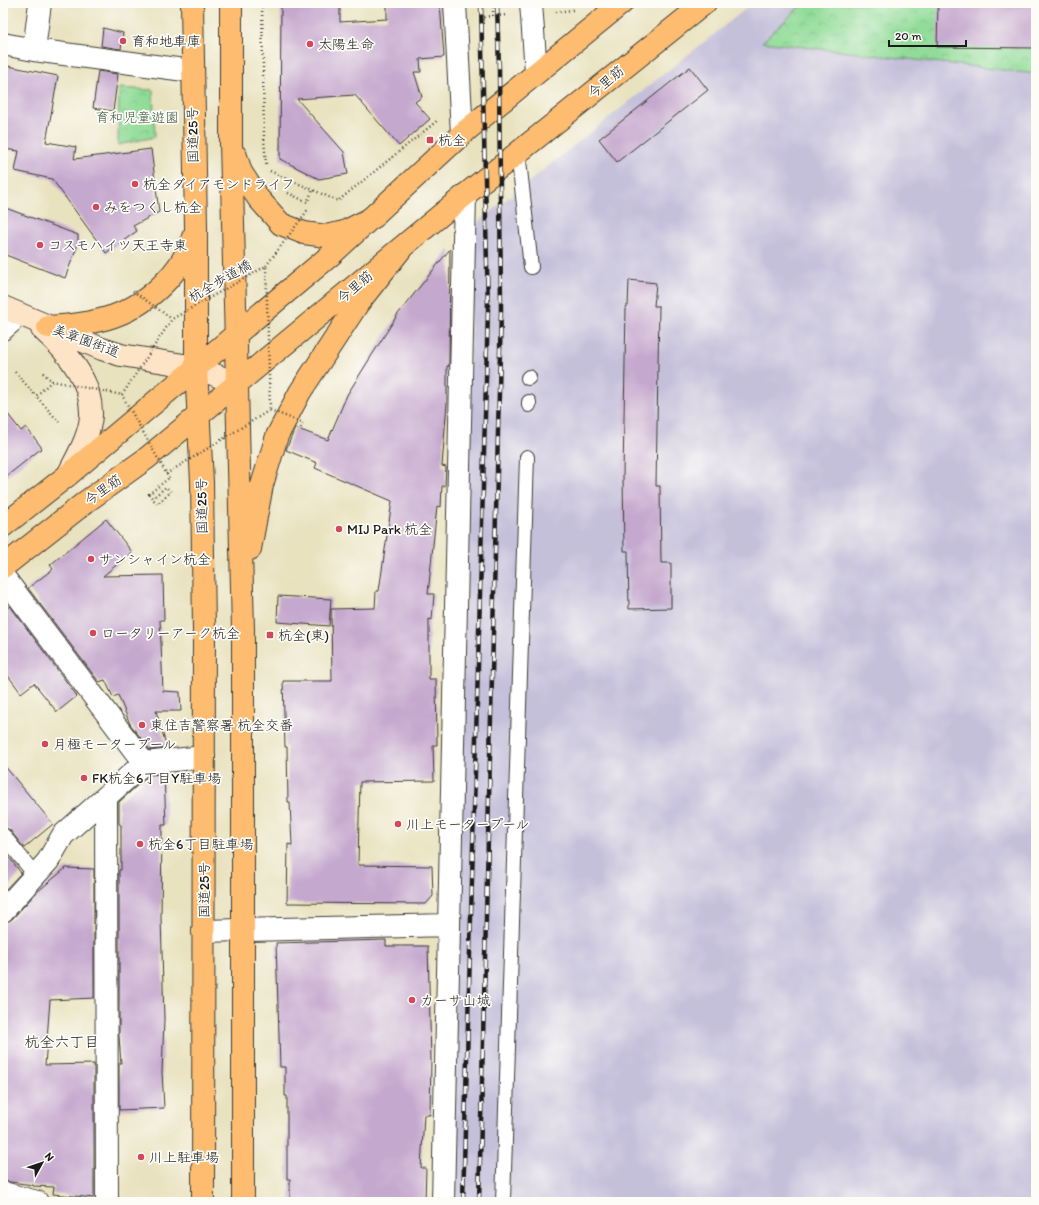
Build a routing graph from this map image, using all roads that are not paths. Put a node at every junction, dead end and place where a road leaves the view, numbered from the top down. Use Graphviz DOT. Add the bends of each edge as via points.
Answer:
graph roads {
  1 [pos="40,3"];
  2 [pos="192,3"];
  3 [pos="231,3"];
  4 [pos="455,3"];
  5 [pos="531,3"];
  6 [pos="622,3"];
  7 [pos="705,3"];
  8 [pos="3,44"];
  9 [pos="34,50"];
  10 [pos="192,71"];
  11 [pos="536,72"];
  12 [pos="462,134"];
  13 [pos="231,142"];
  14 [pos="518,152"];
  15 [pos="465,195"];
  16 [pos="374,217"];
  17 [pos="196,227"];
  18 [pos="401,249"];
  19 [pos="531,267"];
  20 [pos="21,320"];
  21 [pos="236,332"];
  22 [pos="196,367"];
  23 [pos="238,384"];
  24 [pos="198,416"];
  25 [pos="527,457"];
  26 [pos="68,475"];
  27 [pos="3,526"];
  28 [pos="3,567"];
  29 [pos="3,576"];
  30 [pos="243,630"];
  31 [pos="204,758"];
  32 [pos="144,762"];
  33 [pos="106,797"];
  34 [pos="3,835"];
  35 [pos="36,876"];
  36 [pos="3,911"];
  37 [pos="449,924"];
  38 [pos="242,929"];
  39 [pos="204,931"];
  40 [pos="3,1193"];
  41 [pos="36,1202"];
  42 [pos="107,1202"];
  43 [pos="202,1202"];
  44 [pos="243,1202"];
  45 [pos="442,1202"];
  46 [pos="503,1202"];
  1 -- 9 [label="street"];
  2 -- 10 [label="main road, 国道25号"];
  3 -- 13 [label="main road"];
  4 -- 12 [label="street"];
  5 -- 11 [label="street"];
  6 -- 11 [label="main road"];
  7 -- 14 [label="main road, 今里筋"];
  8 -- 9 [label="street"];
  9 -- 10 [label="street"];
  10 -- 17 [label="main road, 国道25号"];
  11 -- 12 [label="main road"];
  12 -- 16 [label="main road"];
  13 -- 16 [label="main road" via="241,172 258,198 281,224 304,234 326,236 344,232"];
  13 -- 21 [label="main road"];
  14 -- 15 [label="main road, 今里筋"];
  14 -- 19 [label="lane"];
  15 -- 18 [label="main road, 今里筋"];
  15 -- 37 [label="street"];
  16 -- 21 [label="main road"];
  17 -- 20 [label="main road" via="184,258 174,272 141,304 102,321 79,325"];
  17 -- 22 [label="main road, 国道25号"];
  18 -- 23 [label="main road, 今里筋"];
  18 -- 30 [label="main road" via="359,302 300,392 277,436 262,485 251,544"];
  20 -- 22 [label="street, 美章園街道" via="102,349"];
  20 -- 26 [label="street" via="71,358 81,374 90,399 89,428"];
  21 -- 22 [label="main road"];
  21 -- 23 [label="main road"];
  22 -- 23 [label="street, 美章園街道"];
  22 -- 24 [label="main road, 国道25号"];
  22 -- 26 [label="main road"];
  23 -- 24 [label="main road, 今里筋"];
  23 -- 30 [label="main road"];
  24 -- 28 [label="main road, 今里筋"];
  24 -- 31 [label="main road, 国道25号" via="202,482"];
  25 -- 46 [label="lane"];
  26 -- 27 [label="main road"];
  29 -- 32 [label="street"];
  30 -- 38 [label="main road"];
  31 -- 32 [label="street"];
  31 -- 39 [label="main road, 国道25号"];
  32 -- 33 [label="street"];
  33 -- 35 [label="street" via="63,835"];
  33 -- 42 [label="street"];
  34 -- 35 [label="lane"];
  35 -- 36 [label="street"];
  37 -- 38 [label="street"];
  37 -- 45 [label="street"];
  38 -- 39 [label="street"];
  38 -- 44 [label="main road"];
  39 -- 43 [label="main road, 国道25号"];
  40 -- 41 [label="street"];
}
